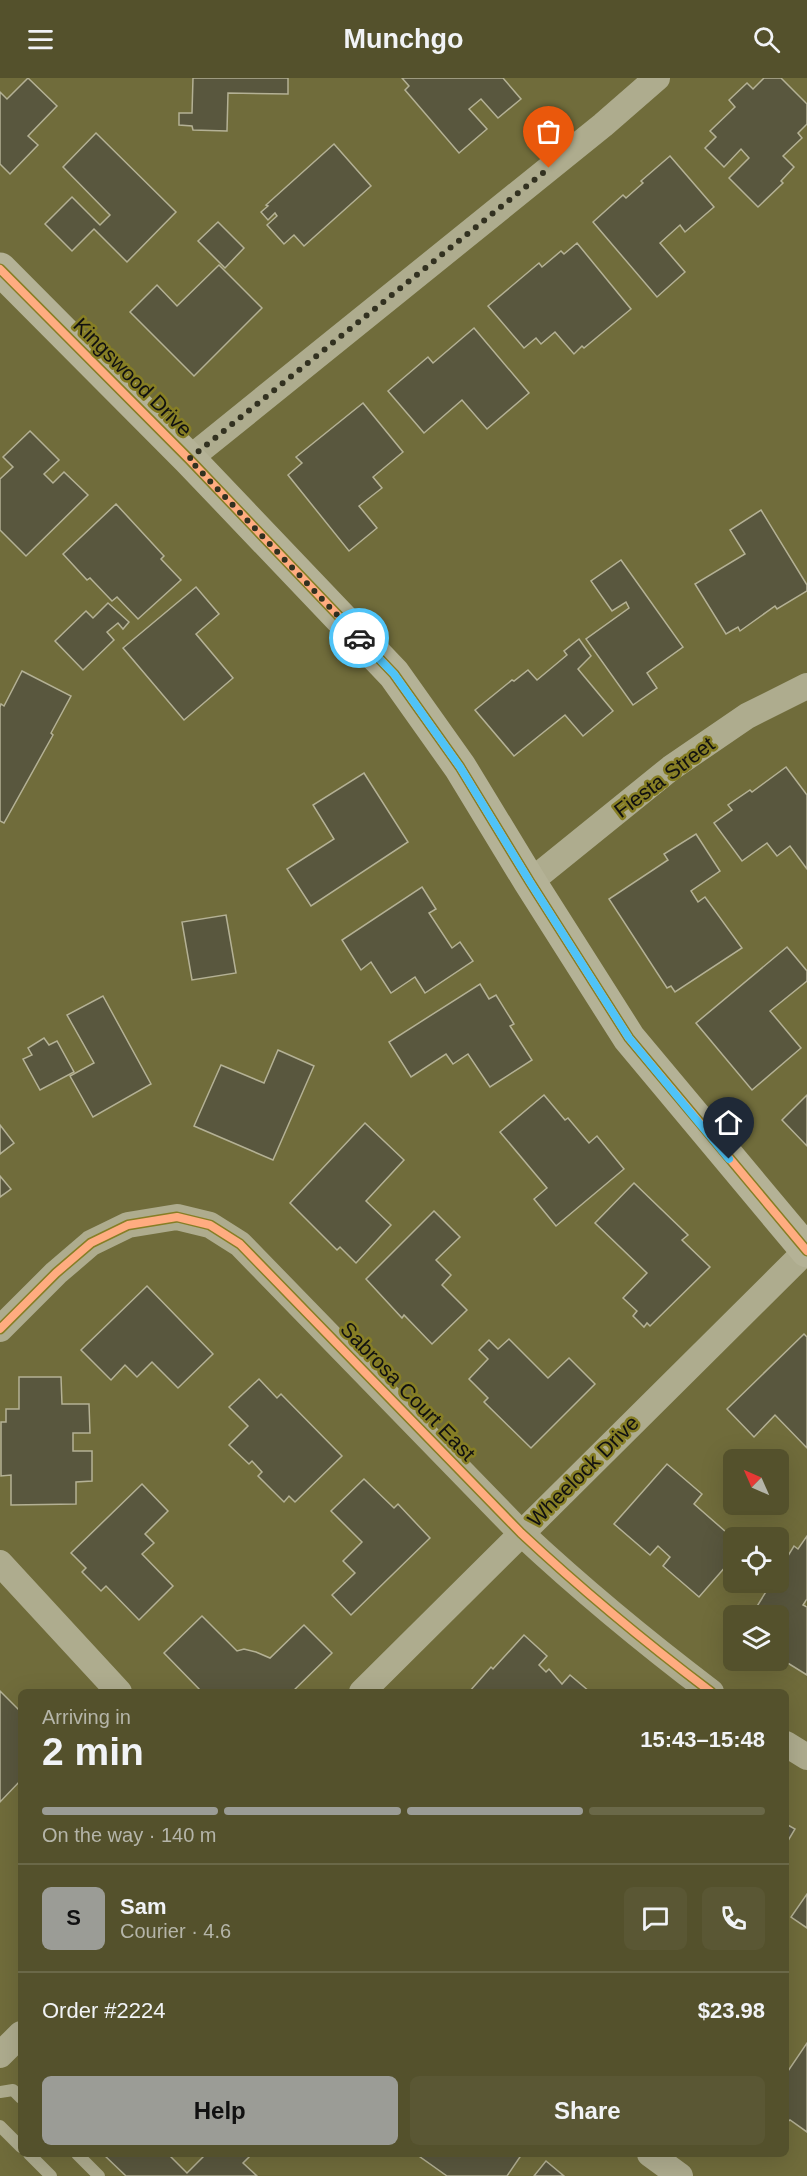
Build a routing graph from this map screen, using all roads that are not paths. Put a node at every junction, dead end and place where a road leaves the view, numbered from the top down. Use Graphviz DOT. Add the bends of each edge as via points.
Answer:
graph roads {
  1 [pos="657,78"];
  2 [pos="0,269"];
  3 [pos="189,459"];
  4 [pos="807,686"];
  5 [pos="530,882"];
  6 [pos="807,1251"];
  7 [pos="0,1329"];
  8 [pos="521,1533"];
  9 [pos="0,1563"];
  10 [pos="116,1689"];
  11 [pos="365,1689"];
  12 [pos="707,1689"];
  13 [pos="789,1746"];
  14 [pos="807,1757"];
  15 [pos="18,2037"];
  16 [pos="0,2055"];
  17 [pos="0,2092"];
  18 [pos="18,2095"];
  19 [pos="0,2126"];
  20 [pos="18,2144"];
  21 [pos="31,2157"];
  22 [pos="80,2157"];
  23 [pos="654,2157"];
  24 [pos="51,2176"];
  25 [pos="99,2176"];
  26 [pos="680,2176"];
  1 -- 3 [label="street"];
  2 -- 3 [label="street, Kingswood Drive"];
  3 -- 5 [label="street, Kingswood Drive" via="394,674 460,767"];
  4 -- 5 [label="street, Fiesta Street" via="747,716 670,768"];
  5 -- 6 [label="street, Kingswood Drive" via="629,1038"];
  6 -- 8 [label="street, Wheelock Drive"];
  7 -- 8 [label="street, Sabrosa Court East" via="91,1243 128,1226 177,1217 210,1225 240,1244"];
  8 -- 11 [label="street, Wheelock Drive"];
  8 -- 12 [label="street, Sabrosa Court East" via="637,1636"];
  9 -- 10 [label="street"];
  13 -- 14 [label="street"];
  15 -- 16 [label="street"];
  17 -- 18 [label="lane" via="13,2090"];
  19 -- 20 [label="lane"];
  21 -- 24 [label="lane"];
  22 -- 25 [label="lane"];
  23 -- 26 [label="street"];
}
